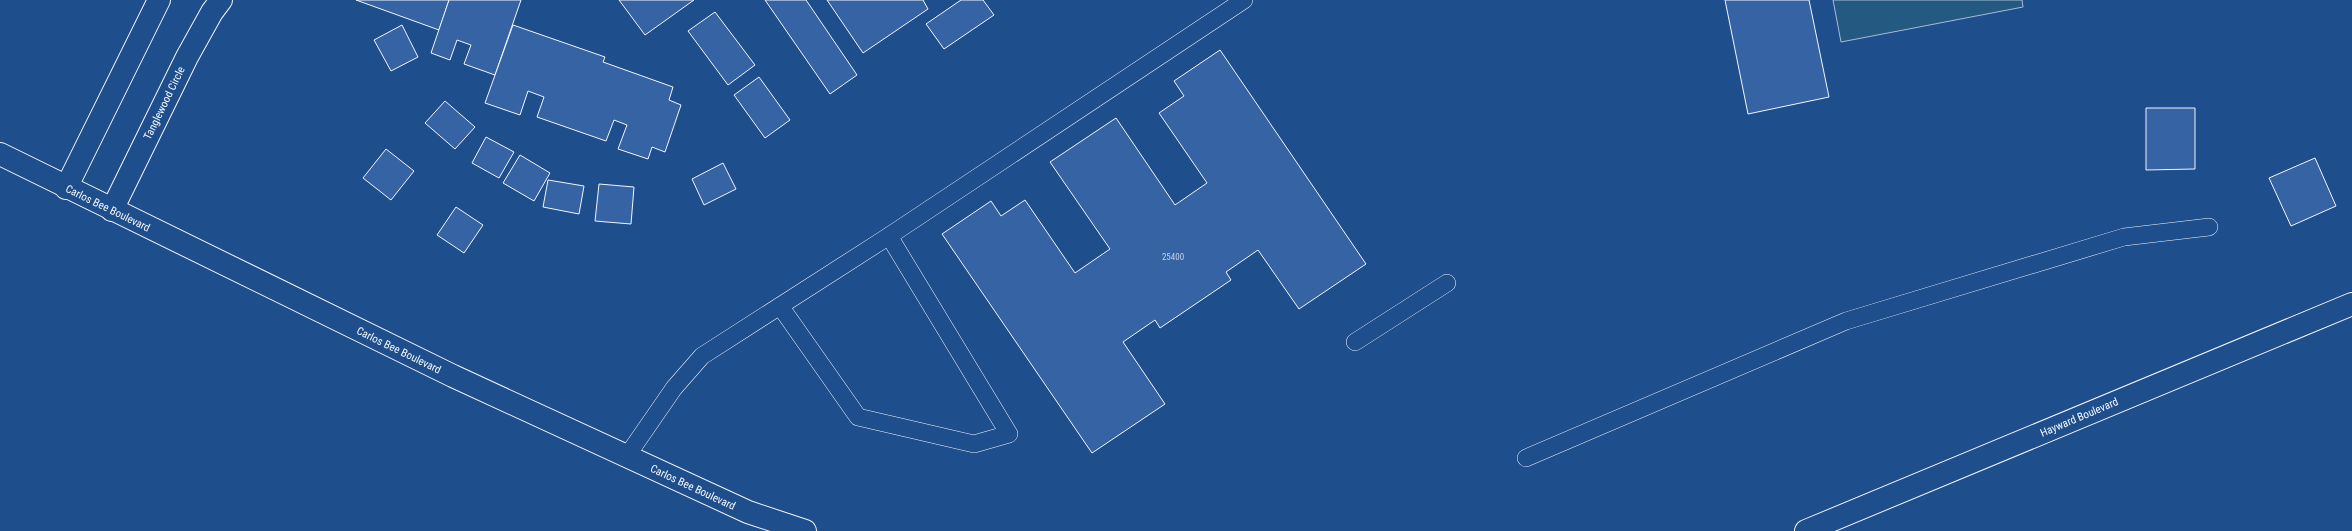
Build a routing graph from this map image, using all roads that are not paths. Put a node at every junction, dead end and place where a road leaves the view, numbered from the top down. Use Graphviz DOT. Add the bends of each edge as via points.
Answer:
graph roads {
  1 [pos="158,0"];
  2 [pos="222,0"];
  3 [pos="1244,0"];
  4 [pos="0,154"];
  5 [pos="66,188"];
  6 [pos="112,210"];
  7 [pos="2209,228"];
  8 [pos="889,236"];
  9 [pos="1447,283"];
  10 [pos="2352,304"];
  11 [pos="780,306"];
  12 [pos="1355,342"];
  13 [pos="627,456"];
  14 [pos="1526,458"];
  15 [pos="805,531"];
  16 [pos="1806,531"];
  1 -- 5 [label="main road"];
  2 -- 6 [label="main road, Tanglewood Circle" via="212,12 187,57"];
  3 -- 8 [label="lane"];
  4 -- 5 [label="main road, Carlos Bee Boulevard"];
  5 -- 6 [label="main road, Carlos Bee Boulevard"];
  6 -- 13 [label="main road, Carlos Bee Boulevard" via="453,376"];
  7 -- 14 [label="lane" via="2124,237 1846,321"];
  8 -- 11 [label="lane"];
  8 -- 11 [label="lane" via="1009,434 974,444 858,417"];
  9 -- 12 [label="lane"];
  10 -- 16 [label="main road, Hayward Boulevard"];
  11 -- 13 [label="lane" via="702,356 674,388"];
  13 -- 15 [label="main road, Carlos Bee Boulevard" via="748,512"];
}
